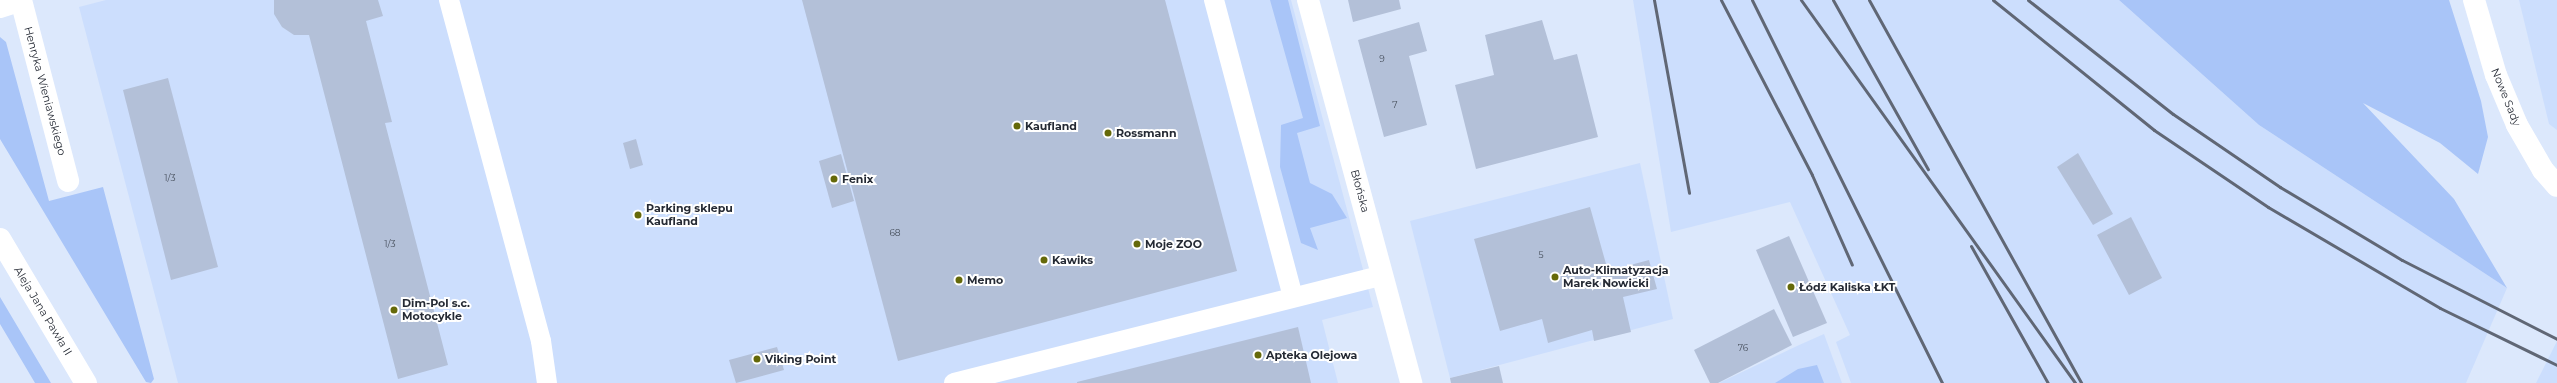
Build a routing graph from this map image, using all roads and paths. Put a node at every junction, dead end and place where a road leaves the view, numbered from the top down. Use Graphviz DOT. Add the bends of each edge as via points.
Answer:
graph roads {
  1 [pos="21,0"];
  2 [pos="449,0"];
  3 [pos="1214,0"];
  4 [pos="1308,0"];
  5 [pos="2474,0"];
  6 [pos="0,7"];
  7 [pos="68,181"];
  8 [pos="2557,186"];
  9 [pos="0,238"];
  10 [pos="1383,275"];
  11 [pos="1293,296"];
  12 [pos="86,383"];
  13 [pos="547,383"];
  14 [pos="954,383"];
  15 [pos="1411,383"];
  1 -- 6 [label="street, Henryka Wieniawskiego"];
  1 -- 7 [label="street, Henryka Wieniawskiego"];
  2 -- 13 [label="lane" via="541,341"];
  3 -- 11 [label="lane"];
  4 -- 10 [label="street, Błońska"];
  5 -- 8 [label="street, Nowe Sady" via="2496,75 2517,125 2543,170"];
  9 -- 12 [label="street, Aleja Jana Pawła II"];
  10 -- 11 [label="lane"];
  10 -- 15 [label="street, Błońska"];
  11 -- 14 [label="lane"];
}
